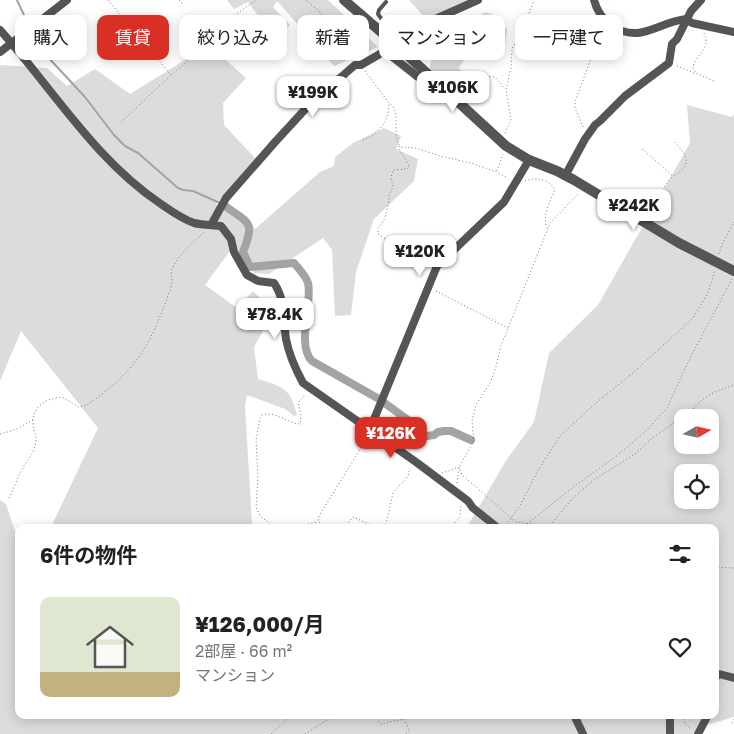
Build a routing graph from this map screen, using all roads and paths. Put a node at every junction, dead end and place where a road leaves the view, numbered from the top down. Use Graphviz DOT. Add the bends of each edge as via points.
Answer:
graph roads {
  1 [pos="68,0"];
  2 [pos="108,0"];
  3 [pos="179,0"];
  4 [pos="256,0"];
  5 [pos="306,0"];
  6 [pos="344,0"];
  7 [pos="478,0"];
  8 [pos="534,0"];
  9 [pos="594,0"];
  10 [pos="702,0"];
  11 [pos="386,2"];
  12 [pos="184,5"];
  13 [pos="444,15"];
  14 [pos="601,15"];
  15 [pos="379,16"];
  16 [pos="686,19"];
  17 [pos="700,25"];
  18 [pos="0,30"];
  19 [pos="379,31"];
  20 [pos="623,31"];
  21 [pos="734,32"];
  22 [pos="12,43"];
  23 [pos="0,52"];
  24 [pos="412,60"];
  25 [pos="591,60"];
  26 [pos="670,63"];
  27 [pos="361,65"];
  28 [pos="427,73"];
  29 [pos="696,73"];
  30 [pos="465,75"];
  31 [pos="171,76"];
  32 [pos="714,80"];
  33 [pos="506,90"];
  34 [pos="389,103"];
  35 [pos="121,122"];
  36 [pos="586,137"];
  37 [pos="363,140"];
  38 [pos="675,142"];
  39 [pos="503,143"];
  40 [pos="399,145"];
  41 [pos="642,149"];
  42 [pos="529,160"];
  43 [pos="496,172"];
  44 [pos="565,176"];
  45 [pos="673,176"];
  46 [pos="514,186"];
  47 [pos="585,187"];
  48 [pos="734,222"];
  49 [pos="211,225"];
  50 [pos="649,225"];
  51 [pos="547,228"];
  52 [pos="716,263"];
  53 [pos="734,271"];
  54 [pos="434,273"];
  55 [pos="734,277"];
  56 [pos="429,287"];
  57 [pos="508,328"];
  58 [pos="734,385"];
  59 [pos="310,388"];
  60 [pos="33,420"];
  61 [pos="371,430"];
  62 [pos="0,434"];
  63 [pos="413,461"];
  64 [pos="459,467"];
  65 [pos="442,473"];
  66 [pos="458,494"];
  67 [pos="9,498"];
  68 [pos="511,518"];
  69 [pos="318,521"];
  70 [pos="271,524"];
  71 [pos="306,524"];
  72 [pos="321,524"];
  73 [pos="347,524"];
  74 [pos="371,524"];
  75 [pos="387,524"];
  76 [pos="454,524"];
  77 [pos="493,524"];
  78 [pos="507,524"];
  79 [pos="527,524"];
  80 [pos="550,524"];
  81 [pos="719,567"];
  82 [pos="734,568"];
  83 [pos="719,674"];
  84 [pos="734,678"];
  85 [pos="288,719"];
  86 [pos="328,719"];
  87 [pos="377,719"];
  88 [pos="404,719"];
  89 [pos="404,719"];
  90 [pos="576,719"];
  91 [pos="670,719"];
  92 [pos="684,719"];
  93 [pos="706,719"];
  94 [pos="734,719"];
  95 [pos="732,723"];
  96 [pos="271,734"];
  97 [pos="304,734"];
  98 [pos="404,734"];
  99 [pos="583,734"];
  100 [pos="670,734"];
  101 [pos="697,734"];
  1 -- 22 [label="street"];
  2 -- 31 [label="path"];
  3 -- 12 [label="path"];
  4 -- 31 [label="path" via="211,33"];
  5 -- 27 [label="path" via="320,12 329,31 344,50"];
  6 -- 19 [label="street"];
  7 -- 13 [label="street"];
  8 -- 33 [label="path" via="510,55"];
  9 -- 14 [label="street"];
  10 -- 16 [label="street"];
  11 -- 15 [label="lane" via="379,10"];
  16 -- 17 [label="street"];
  16 -- 20 [label="street" via="638,33"];
  16 -- 26 [label="street" via="672,44"];
  17 -- 21 [label="street"];
  17 -- 29 [label="path" via="706,38 704,50 694,63"];
  18 -- 22 [label="street"];
  22 -- 23 [label="street"];
  22 -- 49 [label="street" via="100,151 146,194 194,223"];
  24 -- 28 [label="street"];
  25 -- 36 [label="path" via="575,108"];
  26 -- 29 [label="path"];
  26 -- 36 [label="street" via="625,96"];
  27 -- 28 [label="street" via="385,51 418,77"];
  27 -- 34 [label="path"];
  27 -- 49 [label="street" via="355,65 310,104 226,198"];
  28 -- 39 [label="street"];
  29 -- 32 [label="path"];
  30 -- 33 [label="path" via="494,77"];
  31 -- 35 [label="path"];
  33 -- 39 [label="path" via="511,120"];
  34 -- 37 [label="path" via="384,124"];
  34 -- 40 [label="path" via="396,112"];
  36 -- 44 [label="street"];
  38 -- 45 [label="path" via="685,152 686,163 683,170"];
  39 -- 42 [label="street"];
  39 -- 43 [label="path"];
  40 -- 43 [label="path"];
  40 -- 54 [label="path" via="409,167 393,170 393,186 378,234"];
  41 -- 45 [label="path"];
  42 -- 44 [label="street"];
  42 -- 46 [label="street"];
  43 -- 46 [label="path" via="509,178"];
  44 -- 47 [label="street"];
  45 -- 50 [label="path" via="652,210"];
  46 -- 51 [label="path" via="518,188 524,181 535,178 553,186 555,190 546,214"];
  46 -- 54 [label="street" via="504,202 442,260"];
  47 -- 50 [label="street"];
  47 -- 57 [label="path" via="550,223"];
  48 -- 52 [label="path"];
  49 -- 59 [label="street" via="221,226 228,233 247,275 274,283 279,290 290,355 303,383"];
  49 -- 60 [label="path" via="173,266 169,294 147,347 134,365 87,405 79,407 64,397 57,397 43,402"];
  50 -- 52 [label="street"];
  52 -- 53 [label="street"];
  52 -- 68 [label="path" via="708,293 693,318 560,436"];
  54 -- 56 [label="street"];
  55 -- 79 [label="path" via="667,408 618,455"];
  56 -- 57 [label="path"];
  56 -- 61 [label="street"];
  57 -- 64 [label="path" via="490,383 476,405 472,420 474,440"];
  58 -- 80 [label="path" via="703,400 635,454 595,479 572,498"];
  59 -- 61 [label="street"];
  59 -- 70 [label="path" via="298,403 300,424 270,414 260,418 256,440 256,506 260,516"];
  60 -- 62 [label="path" via="16,430"];
  60 -- 67 [label="path" via="37,438 35,446"];
  61 -- 63 [label="street"];
  61 -- 69 [label="path"];
  63 -- 66 [label="street"];
  63 -- 75 [label="path" via="408,476 393,493"];
  64 -- 65 [label="path"];
  64 -- 66 [label="path"];
  64 -- 68 [label="path" via="462,475"];
  66 -- 76 [label="path" via="460,517"];
  66 -- 77 [label="street"];
  68 -- 78 [label="path"];
  68 -- 79 [label="path"];
  69 -- 71 [label="path"];
  69 -- 72 [label="path"];
  73 -- 74 [label="path" via="352,517"];
  81 -- 82 [label="path"];
  83 -- 84 [label="street"];
  85 -- 96 [label="path"];
  86 -- 97 [label="path"];
  87 -- 89 [label="path" via="380,724"];
  88 -- 98 [label="path" via="410,732"];
  90 -- 99 [label="street"];
  91 -- 100 [label="street"];
  92 -- 101 [label="path" via="685,724"];
  93 -- 101 [label="street"];
  94 -- 95 [label="path"];
}
